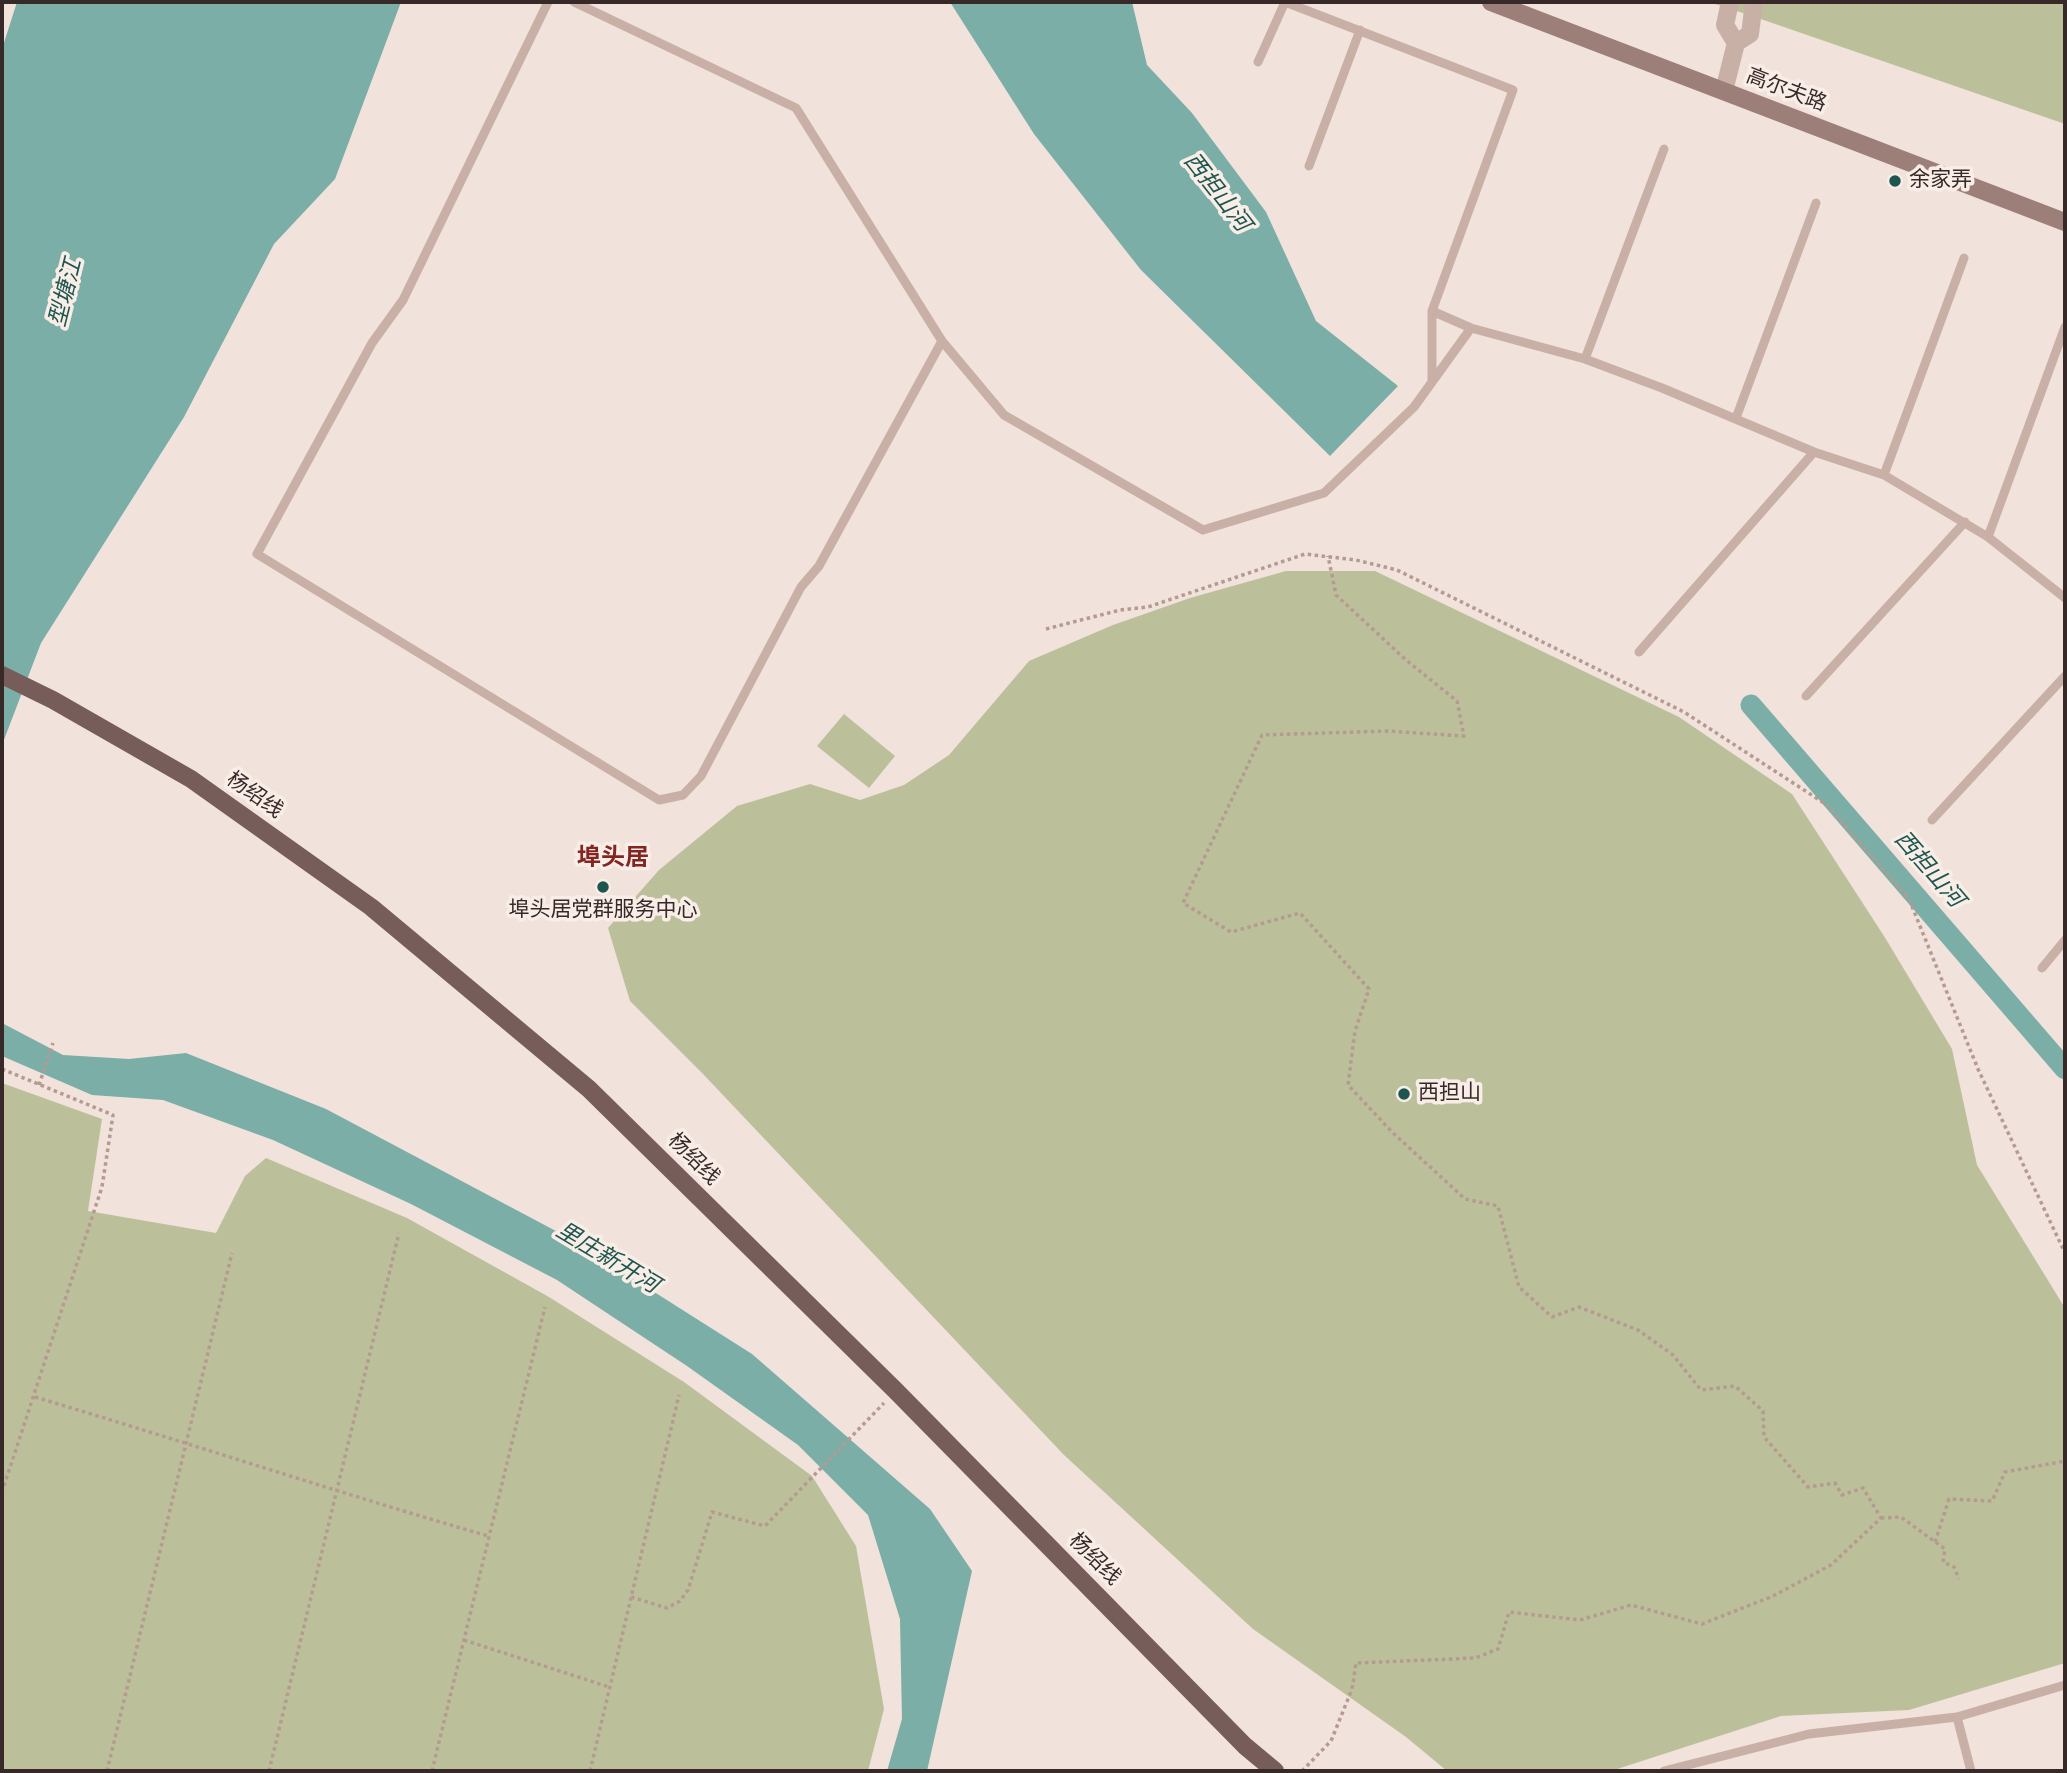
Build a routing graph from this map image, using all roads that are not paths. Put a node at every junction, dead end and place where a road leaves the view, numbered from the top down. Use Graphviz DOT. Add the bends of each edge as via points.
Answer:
graph roads {
  1 [pos="548,2"];
  2 [pos="574,2"];
  3 [pos="1490,2"];
  4 [pos="1730,2"];
  5 [pos="1754,2"];
  6 [pos="1360,30"];
  7 [pos="1737,43"];
  8 [pos="1258,62"];
  9 [pos="1724,91"];
  10 [pos="1664,149"];
  11 [pos="1309,166"];
  12 [pos="1816,203"];
  13 [pos="2065,222"];
  14 [pos="1964,258"];
  15 [pos="1432,311"];
  16 [pos="2065,327"];
  17 [pos="1471,328"];
  18 [pos="942,341"];
  19 [pos="1585,359"];
  20 [pos="1432,382"];
  21 [pos="1736,418"];
  22 [pos="1814,452"];
  23 [pos="1884,475"];
  24 [pos="1965,522"];
  25 [pos="1988,537"];
  26 [pos="2065,598"];
  27 [pos="1639,652"];
  28 [pos="2,675"];
  29 [pos="2065,676"];
  30 [pos="1806,696"];
  31 [pos="1932,820"];
  32 [pos="2065,940"];
  33 [pos="2042,968"];
  34 [pos="2065,1685"];
  35 [pos="1957,1717"];
  36 [pos="1275,1771"];
  37 [pos="1664,1771"];
  38 [pos="1971,1771"];
  1 -- 18 [label="lane" via="403,300 372,343 257,554 659,800 683,795 701,776 801,587 819,566"];
  2 -- 18 [label="lane" via="796,108"];
  3 -- 9 [label="street, 高尔夫路"];
  4 -- 7 [label="street" via="1726,25"];
  5 -- 7 [label="street" via="1750,34"];
  6 -- 8 [label="lane" via="1285,2"];
  6 -- 11 [label="lane"];
  6 -- 15 [label="lane" via="1513,90"];
  7 -- 9 [label="street"];
  9 -- 13 [label="street, 高尔夫路"];
  10 -- 19 [label="lane"];
  12 -- 21 [label="lane"];
  14 -- 23 [label="lane"];
  15 -- 17 [label="lane"];
  15 -- 20 [label="lane"];
  16 -- 25 [label="lane"];
  17 -- 19 [label="lane"];
  17 -- 20 [label="lane"];
  18 -- 20 [label="lane" via="1004,415 1203,530 1324,493 1415,407"];
  19 -- 21 [label="lane"];
  21 -- 22 [label="lane"];
  22 -- 23 [label="lane"];
  22 -- 27 [label="lane"];
  23 -- 24 [label="lane"];
  24 -- 25 [label="lane"];
  24 -- 30 [label="lane"];
  25 -- 26 [label="lane"];
  28 -- 36 [label="main road, 杨绍线" via="191,779 371,907 589,1089"];
  29 -- 31 [label="lane"];
  32 -- 33 [label="lane"];
  34 -- 35 [label="lane"];
  35 -- 37 [label="lane" via="1809,1734"];
  35 -- 38 [label="lane"];
}
